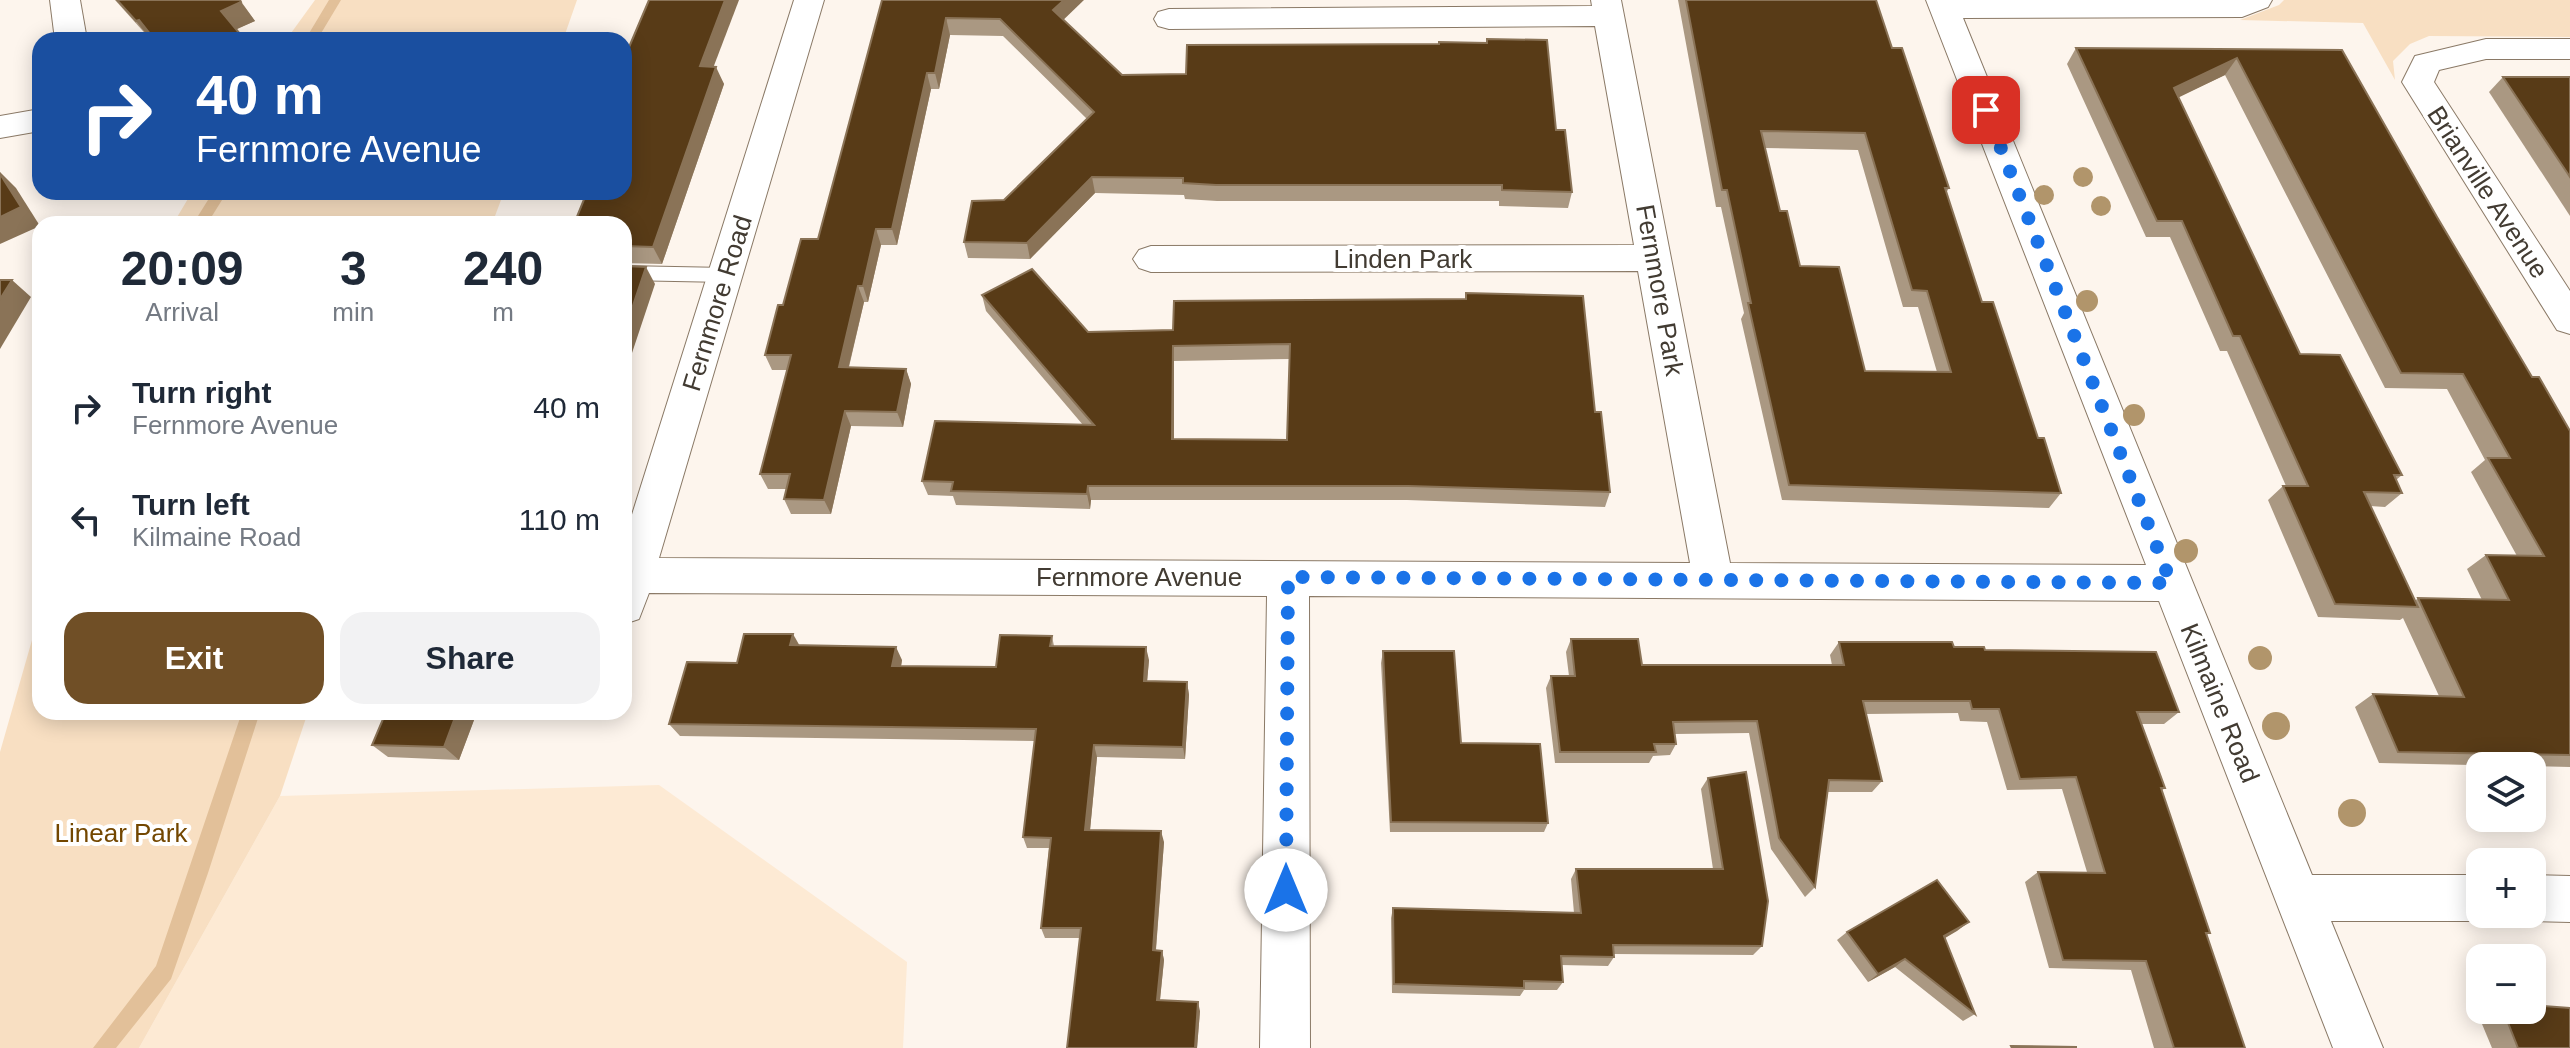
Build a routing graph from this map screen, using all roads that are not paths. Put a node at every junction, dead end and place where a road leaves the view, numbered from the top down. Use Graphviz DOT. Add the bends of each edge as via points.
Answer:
graph roads {
  1 [pos="65,0"];
  2 [pos="809,0"];
  3 [pos="2257,0"];
  4 [pos="1943,4"];
  5 [pos="1608,8"];
  6 [pos="1169,19"];
  7 [pos="70,32"];
  8 [pos="2570,49"];
  9 [pos="32,121"];
  10 [pos="0,127"];
  11 [pos="1654,258"];
  12 [pos="1151,259"];
  13 [pos="632,273"];
  14 [pos="726,275"];
  15 [pos="2570,320"];
  16 [pos="1288,577"];
  17 [pos="1713,579"];
  18 [pos="632,583"];
  19 [pos="2171,583"];
  20 [pos="632,590"];
  21 [pos="2297,898"];
  22 [pos="2466,898"];
  23 [pos="2546,898"];
  24 [pos="2570,899"];
  25 [pos="1285,1048"];
  26 [pos="2358,1048"];
  1 -- 7 [label="street"];
  2 -- 14 [label="street, Fernmore Road"];
  3 -- 4 [label="street" via="2242,7 2185,9"];
  4 -- 19 [label="street, Kilmaine Road"];
  5 -- 6 [label="street"];
  5 -- 11 [label="street, Fernmore Park"];
  8 -- 15 [label="street, Brianville Avenue" via="2486,49 2426,63 2418,82"];
  9 -- 10 [label="street"];
  11 -- 12 [label="street, Linden Park"];
  11 -- 17 [label="street, Fernmore Park"];
  13 -- 14 [label="lane"];
  14 -- 18 [label="street, Fernmore Road"];
  16 -- 17 [label="street, Fernmore Avenue"];
  16 -- 20 [label="street, Fernmore Avenue"];
  16 -- 25 [label="street"];
  17 -- 19 [label="street, Fernmore Avenue"];
  19 -- 21 [label="street, Kilmaine Road"];
  21 -- 22 [label="street"];
  21 -- 26 [label="street, Kilmaine Road"];
  23 -- 24 [label="street"];
}
